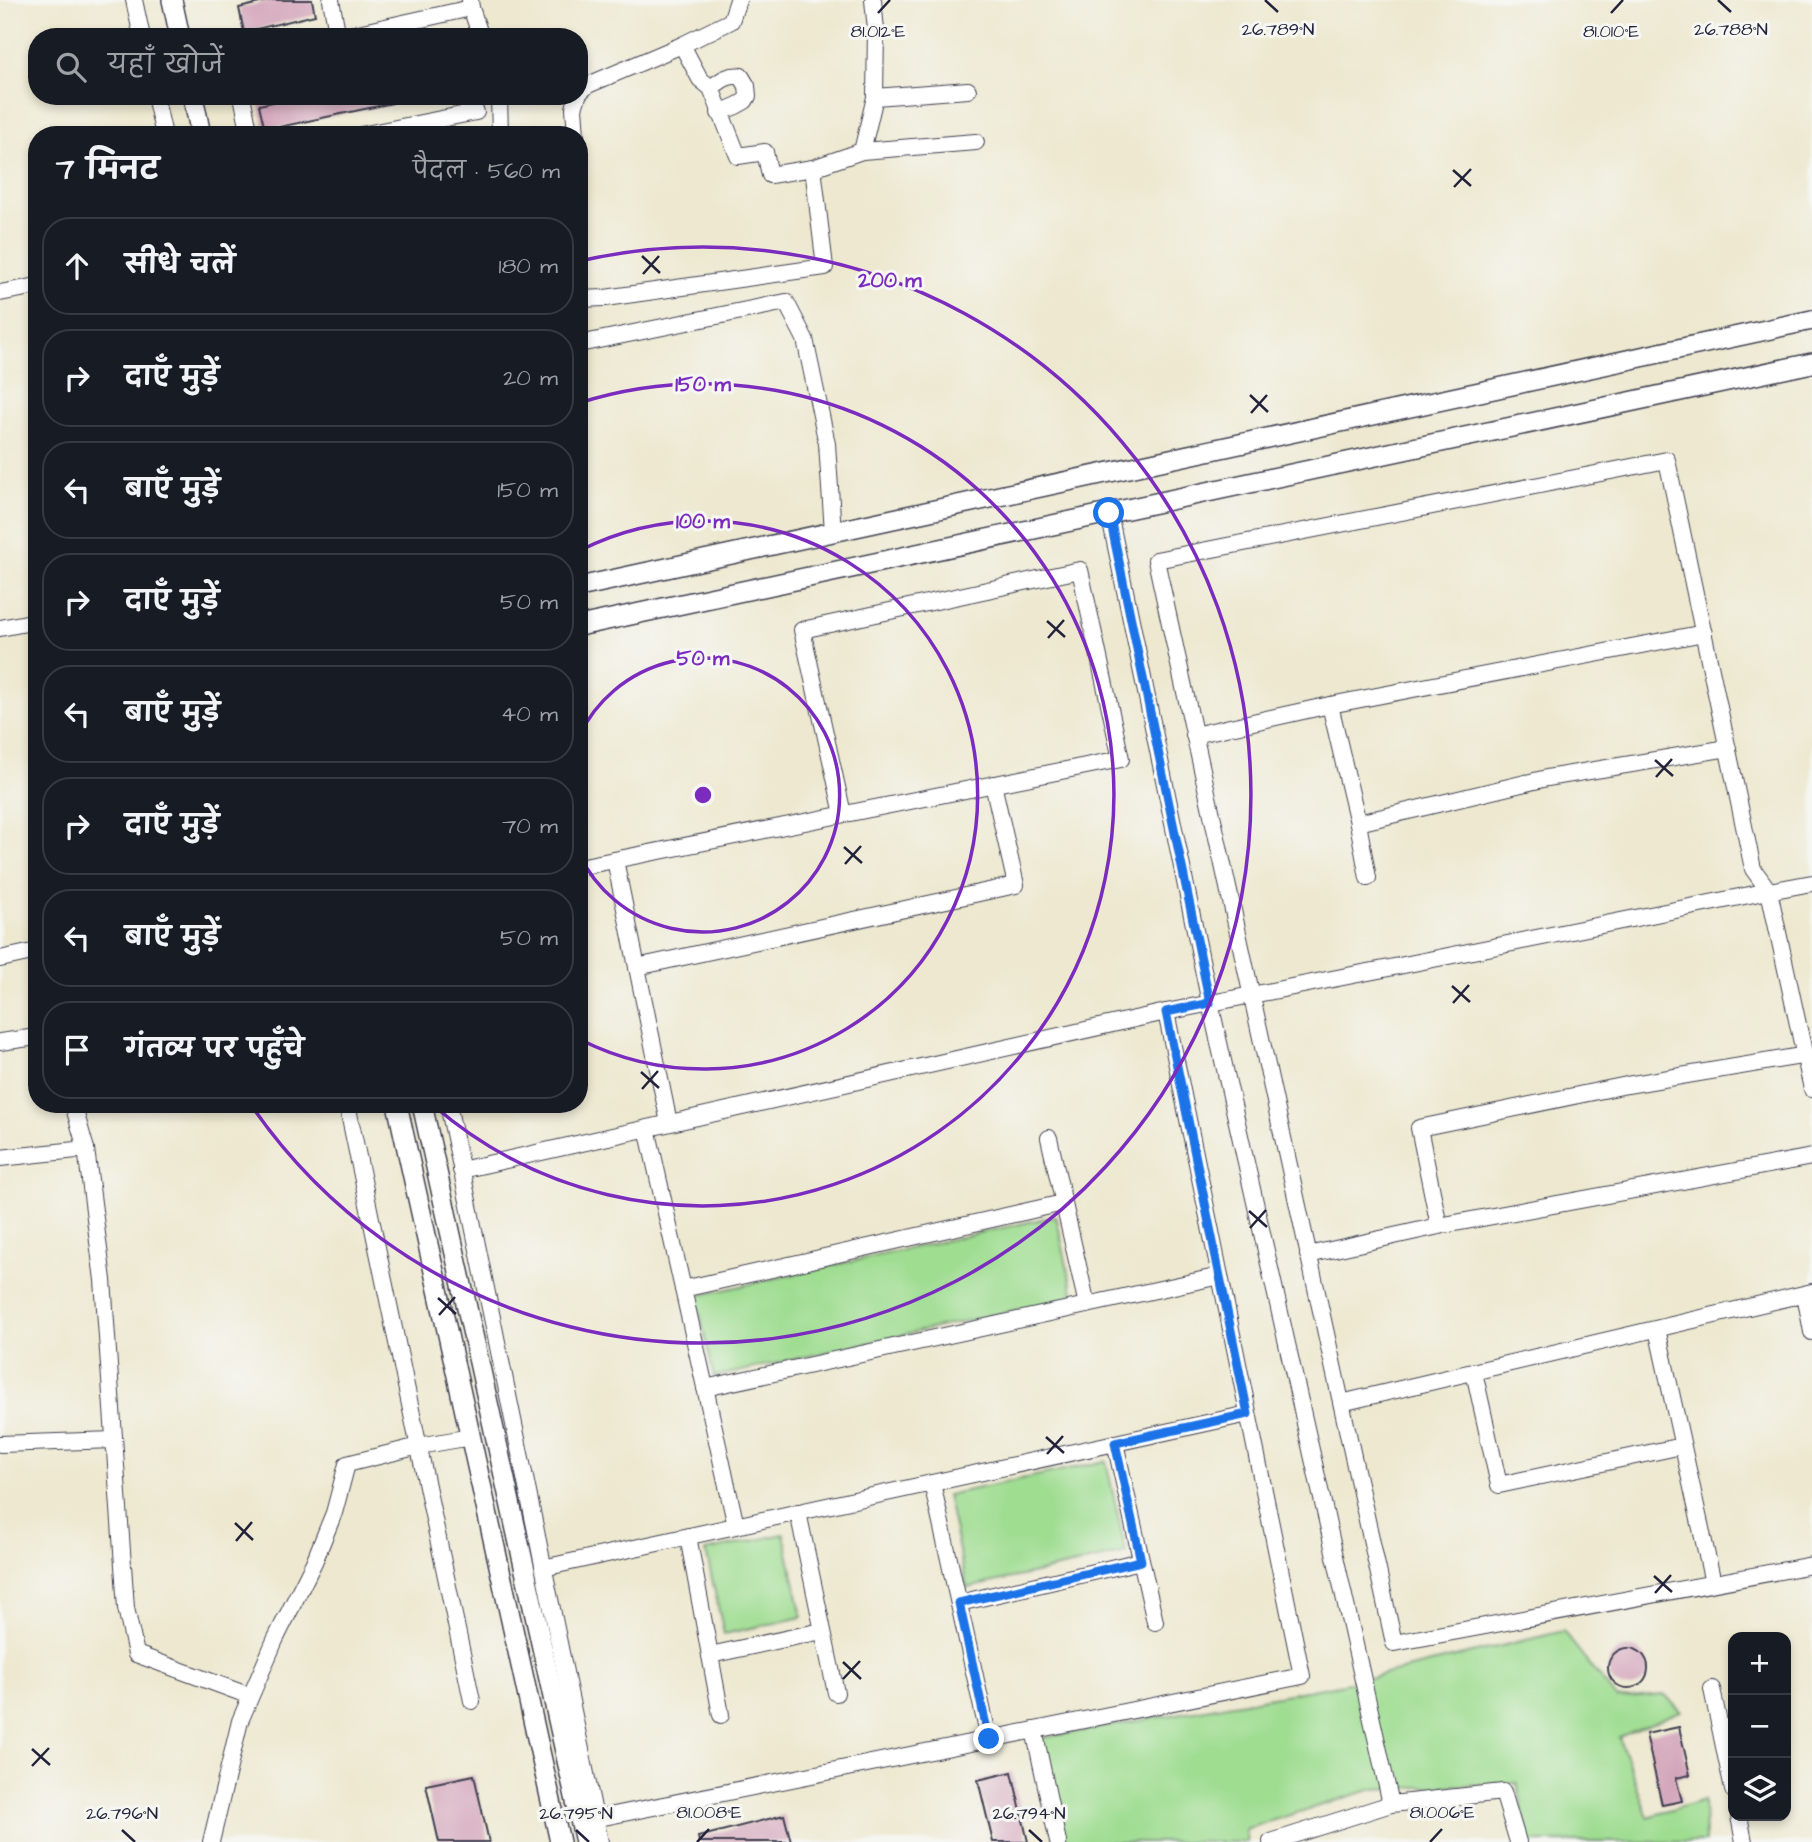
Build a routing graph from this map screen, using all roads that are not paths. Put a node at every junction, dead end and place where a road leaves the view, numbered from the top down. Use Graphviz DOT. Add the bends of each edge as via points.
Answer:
graph roads {
  1 [pos="134,0"];
  2 [pos="172,0"];
  3 [pos="331,0"];
  4 [pos="738,0"];
  5 [pos="873,0"];
  6 [pos="470,4"];
  7 [pos="140,28"];
  8 [pos="178,28"];
  9 [pos="337,28"];
  10 [pos="375,28"];
  11 [pos="478,28"];
  12 [pos="682,45"];
  13 [pos="588,85"];
  14 [pos="711,88"];
  15 [pos="968,90"];
  16 [pos="875,97"];
  17 [pos="157,105"];
  18 [pos="195,105"];
  19 [pos="244,105"];
  20 [pos="499,105"];
  21 [pos="576,105"];
  22 [pos="476,112"];
  23 [pos="719,113"];
  24 [pos="162,126"];
  25 [pos="199,126"];
  26 [pos="248,126"];
  27 [pos="405,126"];
  28 [pos="500,126"];
  29 [pos="576,126"];
  30 [pos="976,142"];
  31 [pos="862,150"];
  32 [pos="813,168"];
  33 [pos="793,272"];
  34 [pos="28,288"];
  35 [pos="0,293"];
  36 [pos="588,299"];
  37 [pos="786,302"];
  38 [pos="1812,320"];
  39 [pos="588,342"];
  40 [pos="1812,363"];
  41 [pos="1109,513"];
  42 [pos="833,532"];
  43 [pos="588,585"];
  44 [pos="28,623"];
  45 [pos="588,624"];
  46 [pos="0,628"];
  47 [pos="1704,633"];
  48 [pos="1330,705"];
  49 [pos="1194,735"];
  50 [pos="1728,748"];
  51 [pos="993,784"];
  52 [pos="843,814"];
  53 [pos="1358,823"];
  54 [pos="615,860"];
  55 [pos="588,865"];
  56 [pos="1368,878"];
  57 [pos="1812,883"];
  58 [pos="1769,891"];
  59 [pos="28,953"];
  60 [pos="0,959"];
  61 [pos="637,967"];
  62 [pos="1251,995"];
  63 [pos="1210,1003"];
  64 [pos="1166,1012"];
  65 [pos="28,1038"];
  66 [pos="0,1042"];
  67 [pos="1807,1055"];
  68 [pos="1812,1089"];
  69 [pos="76,1113"];
  70 [pos="349,1113"];
  71 [pos="399,1113"];
  72 [pos="424,1113"];
  73 [pos="450,1113"];
  74 [pos="669,1123"];
  75 [pos="647,1128"];
  76 [pos="1049,1138"];
  77 [pos="86,1149"];
  78 [pos="1812,1157"];
  79 [pos="0,1158"];
  80 [pos="461,1170"];
  81 [pos="1063,1203"];
  82 [pos="1439,1226"];
  83 [pos="1308,1255"];
  84 [pos="1220,1276"];
  85 [pos="683,1289"];
  86 [pos="1809,1293"];
  87 [pos="1087,1305"];
  88 [pos="1657,1329"];
  89 [pos="1812,1332"];
  90 [pos="1474,1372"];
  91 [pos="705,1388"];
  92 [pos="1341,1404"];
  93 [pos="1248,1414"];
  94 [pos="471,1437"];
  95 [pos="114,1440"];
  96 [pos="1115,1443"];
  97 [pos="0,1444"];
  98 [pos="419,1446"];
  99 [pos="1682,1446"];
  100 [pos="932,1483"];
  101 [pos="798,1512"];
  102 [pos="736,1526"];
  103 [pos="688,1536"];
  104 [pos="1141,1561"];
  105 [pos="1812,1565"];
  106 [pos="543,1568"];
  107 [pos="1713,1583"];
  108 [pos="959,1603"];
  109 [pos="1155,1622"];
  110 [pos="822,1630"];
  111 [pos="710,1655"];
  112 [pos="1712,1689"];
  113 [pos="836,1693"];
  114 [pos="250,1696"];
  115 [pos="472,1701"];
  116 [pos="722,1715"];
  117 [pos="1034,1730"];
  118 [pos="989,1739"];
  119 [pos="1728,1766"];
  120 [pos="1391,1804"];
  121 [pos="594,1819"];
  122 [pos="1740,1821"];
  123 [pos="211,1842"];
  124 [pos="560,1842"];
  125 [pos="585,1842"];
  126 [pos="600,1842"];
  127 [pos="1058,1842"];
  128 [pos="1271,1842"];
  129 [pos="1518,1842"];
  130 [pos="1744,1842"];
  1 -- 7 [label="street"];
  2 -- 8 [label="street"];
  3 -- 9 [label="street"];
  4 -- 12 [label="street" via="731,21"];
  5 -- 16 [label="street"];
  6 -- 10 [label="street"];
  6 -- 11 [label="street"];
  12 -- 13 [label="street"];
  12 -- 14 [label="street" via="700,79"];
  14 -- 23 [label="street"];
  14 -- 23 [label="street" via="733,75 741,76 747,86 745,101"];
  15 -- 16 [label="street"];
  16 -- 31 [label="street"];
  17 -- 24 [label="street"];
  18 -- 25 [label="street"];
  19 -- 26 [label="street"];
  20 -- 28 [label="street"];
  21 -- 29 [label="street"];
  22 -- 27 [label="street"];
  23 -- 32 [label="street" via="738,156 765,152 770,175"];
  30 -- 31 [label="street"];
  31 -- 32 [label="street"];
  32 -- 33 [label="street" via="825,267"];
  33 -- 36 [label="street"];
  33 -- 37 [label="street"];
  34 -- 35 [label="street"];
  37 -- 39 [label="street"];
  37 -- 42 [label="street" via="805,339 811,365 827,444"];
  38 -- 42 [label="street"];
  40 -- 41 [label="street"];
  41 -- 45 [label="street"];
  41 -- 63 [label="street"];
  42 -- 43 [label="street"];
  44 -- 46 [label="street"];
  47 -- 48 [label="street"];
  47 -- 49 [label="street" via="1667,460 1156,560"];
  47 -- 50 [label="street"];
  48 -- 49 [label="street"];
  48 -- 53 [label="street"];
  49 -- 62 [label="street"];
  50 -- 53 [label="street" via="1547,778"];
  50 -- 58 [label="street" via="1753,869"];
  51 -- 52 [label="street"];
  51 -- 52 [label="street" via="1121,759 1080,570 802,630"];
  51 -- 61 [label="street" via="1016,885"];
  52 -- 54 [label="street"];
  53 -- 56 [label="street"];
  54 -- 55 [label="street"];
  54 -- 61 [label="street"];
  57 -- 58 [label="street"];
  58 -- 62 [label="street"];
  58 -- 67 [label="street"];
  59 -- 60 [label="street"];
  61 -- 74 [label="street"];
  62 -- 63 [label="street"];
  62 -- 83 [label="street"];
  63 -- 64 [label="street"];
  63 -- 120 [label="street"];
  64 -- 74 [label="street"];
  64 -- 84 [label="street"];
  65 -- 66 [label="street"];
  67 -- 68 [label="street"];
  67 -- 82 [label="street" via="1627,1085 1419,1128"];
  69 -- 77 [label="street"];
  70 -- 98 [label="street"];
  71 -- 94 [label="street"];
  72 -- 125 [label="street"];
  73 -- 80 [label="street"];
  74 -- 75 [label="street"];
  75 -- 80 [label="street"];
  75 -- 85 [label="street"];
  76 -- 81 [label="street"];
  77 -- 79 [label="street"];
  77 -- 95 [label="street" via="103,1280"];
  78 -- 82 [label="street"];
  80 -- 106 [label="street"];
  81 -- 85 [label="street"];
  81 -- 87 [label="street"];
  82 -- 83 [label="street"];
  83 -- 92 [label="street"];
  84 -- 87 [label="street"];
  84 -- 93 [label="street"];
  85 -- 91 [label="street"];
  86 -- 88 [label="street"];
  86 -- 89 [label="street"];
  87 -- 91 [label="street"];
  88 -- 90 [label="street"];
  88 -- 99 [label="street"];
  90 -- 92 [label="street"];
  90 -- 99 [label="street" via="1499,1485"];
  91 -- 102 [label="street"];
  92 -- 107 [label="street" via="1394,1643"];
  93 -- 96 [label="street"];
  93 -- 117 [label="street" via="1302,1676"];
  94 -- 98 [label="street"];
  94 -- 124 [label="street"];
  95 -- 97 [label="street"];
  95 -- 114 [label="street" via="126,1608 136,1654"];
  96 -- 100 [label="street"];
  96 -- 104 [label="street"];
  98 -- 114 [label="street" via="347,1464 314,1562"];
  98 -- 115 [label="street"];
  99 -- 107 [label="street"];
  100 -- 101 [label="street"];
  100 -- 108 [label="street"];
  101 -- 102 [label="street"];
  101 -- 110 [label="street"];
  102 -- 103 [label="street"];
  103 -- 106 [label="street"];
  103 -- 111 [label="street"];
  104 -- 108 [label="street"];
  104 -- 109 [label="street"];
  105 -- 107 [label="street"];
  106 -- 121 [label="street"];
  108 -- 118 [label="street"];
  110 -- 111 [label="street"];
  110 -- 113 [label="street"];
  111 -- 116 [label="street"];
  112 -- 119 [label="street"];
  114 -- 123 [label="street"];
  117 -- 118 [label="street"];
  117 -- 127 [label="street"];
  118 -- 121 [label="street"];
  120 -- 128 [label="street"];
  120 -- 129 [label="street" via="1503,1791"];
  121 -- 126 [label="street"];
  122 -- 130 [label="street"];
}
